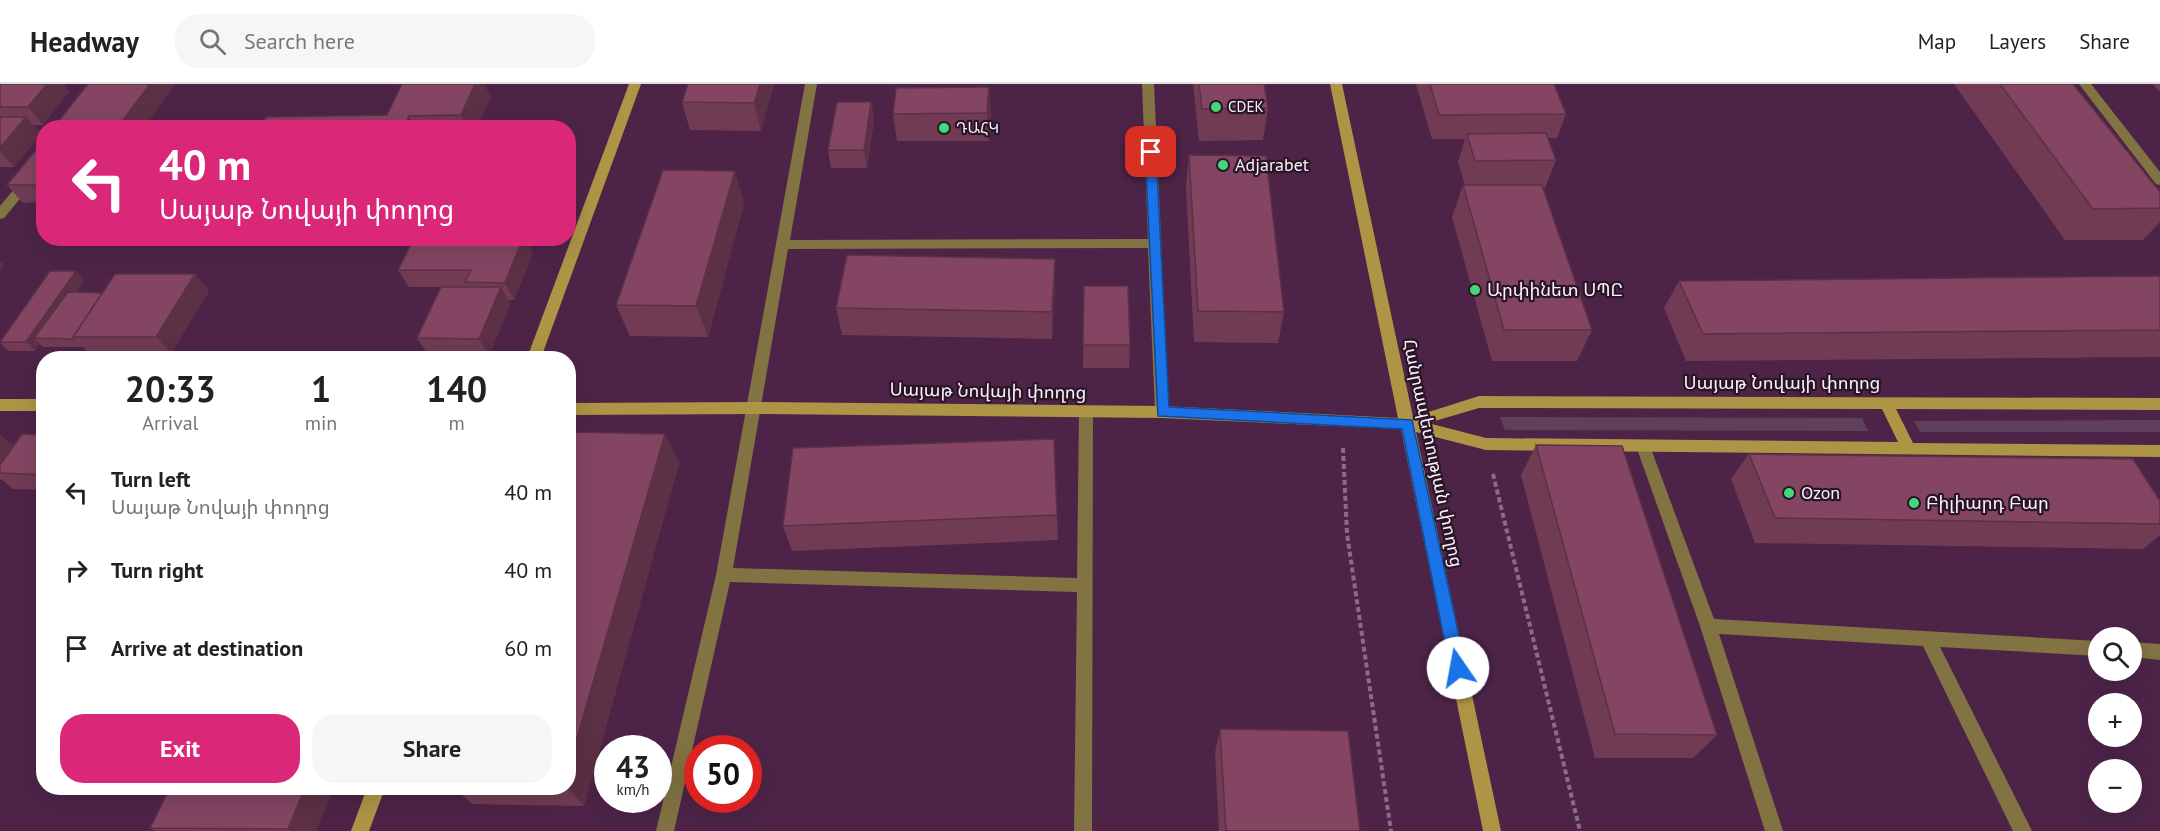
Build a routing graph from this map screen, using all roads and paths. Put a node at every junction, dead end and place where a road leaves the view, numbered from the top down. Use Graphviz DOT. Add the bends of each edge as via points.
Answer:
graph roads {
  1 [pos="635,84"];
  2 [pos="811,84"];
  3 [pos="1148,84"];
  4 [pos="1336,84"];
  5 [pos="2085,84"];
  6 [pos="36,171"];
  7 [pos="2160,181"];
  8 [pos="0,215"];
  9 [pos="1155,243"];
  10 [pos="576,244"];
  11 [pos="782,245"];
  12 [pos="575,246"];
  13 [pos="537,351"];
  14 [pos="1886,403"];
  15 [pos="2160,404"];
  16 [pos="0,405"];
  17 [pos="36,405"];
  18 [pos="754,408"];
  19 [pos="576,410"];
  20 [pos="1086,411"];
  21 [pos="1162,412"];
  22 [pos="1342,420"];
  23 [pos="1407,424"];
  24 [pos="1486,444"];
  25 [pos="1643,446"];
  26 [pos="1909,449"];
  27 [pos="2160,451"];
  28 [pos="724,575"];
  29 [pos="1085,585"];
  30 [pos="1708,626"];
  31 [pos="1928,639"];
  32 [pos="2088,647"];
  33 [pos="2142,651"];
  34 [pos="2160,652"];
  35 [pos="373,795"];
  36 [pos="360,831"];
  37 [pos="665,831"];
  38 [pos="1083,831"];
  39 [pos="1391,831"];
  40 [pos="1492,831"];
  41 [pos="1581,831"];
  42 [pos="1774,831"];
  43 [pos="2023,831"];
  1 -- 10 [label="street"];
  2 -- 11 [label="street"];
  3 -- 9 [label="street"];
  4 -- 23 [label="street, Հանրապետության փողոց"];
  5 -- 7 [label="street"];
  6 -- 8 [label="street"];
  9 -- 11 [label="street"];
  9 -- 21 [label="street"];
  11 -- 18 [label="street"];
  12 -- 13 [label="street"];
  14 -- 15 [label="street, Սայաթ Նովայի փողոց"];
  14 -- 23 [label="street, Սայաթ Նովայի փողոց" via="1479,402"];
  14 -- 26 [label="street"];
  16 -- 17 [label="street"];
  18 -- 19 [label="street, Սայաթ Նովայի փողոց"];
  18 -- 20 [label="street, Սայաթ Նովայի փողոց"];
  18 -- 28 [label="street"];
  20 -- 21 [label="street, Սայաթ Նովայի փողոց"];
  20 -- 29 [label="street"];
  21 -- 22 [label="street, Սայաթ Նովայի փողոց"];
  22 -- 23 [label="street, Սայաթ Նովայի փողոց"];
  22 -- 39 [label="path" via="1347,534"];
  23 -- 24 [label="street, Սայաթ Նովայի փողոց"];
  23 -- 40 [label="street, Հանրապետության փողոց"];
  24 -- 25 [label="street, Սայաթ Նովայի փողոց"];
  24 -- 41 [label="path"];
  25 -- 26 [label="street, Սայաթ Նովայի փողոց"];
  25 -- 30 [label="street"];
  26 -- 27 [label="street, Սայաթ Նովայի փողոց"];
  28 -- 29 [label="street"];
  28 -- 37 [label="street"];
  29 -- 38 [label="street"];
  30 -- 31 [label="street"];
  30 -- 42 [label="street"];
  31 -- 32 [label="street"];
  31 -- 43 [label="street"];
  33 -- 34 [label="street"];
  35 -- 36 [label="street"];
}
